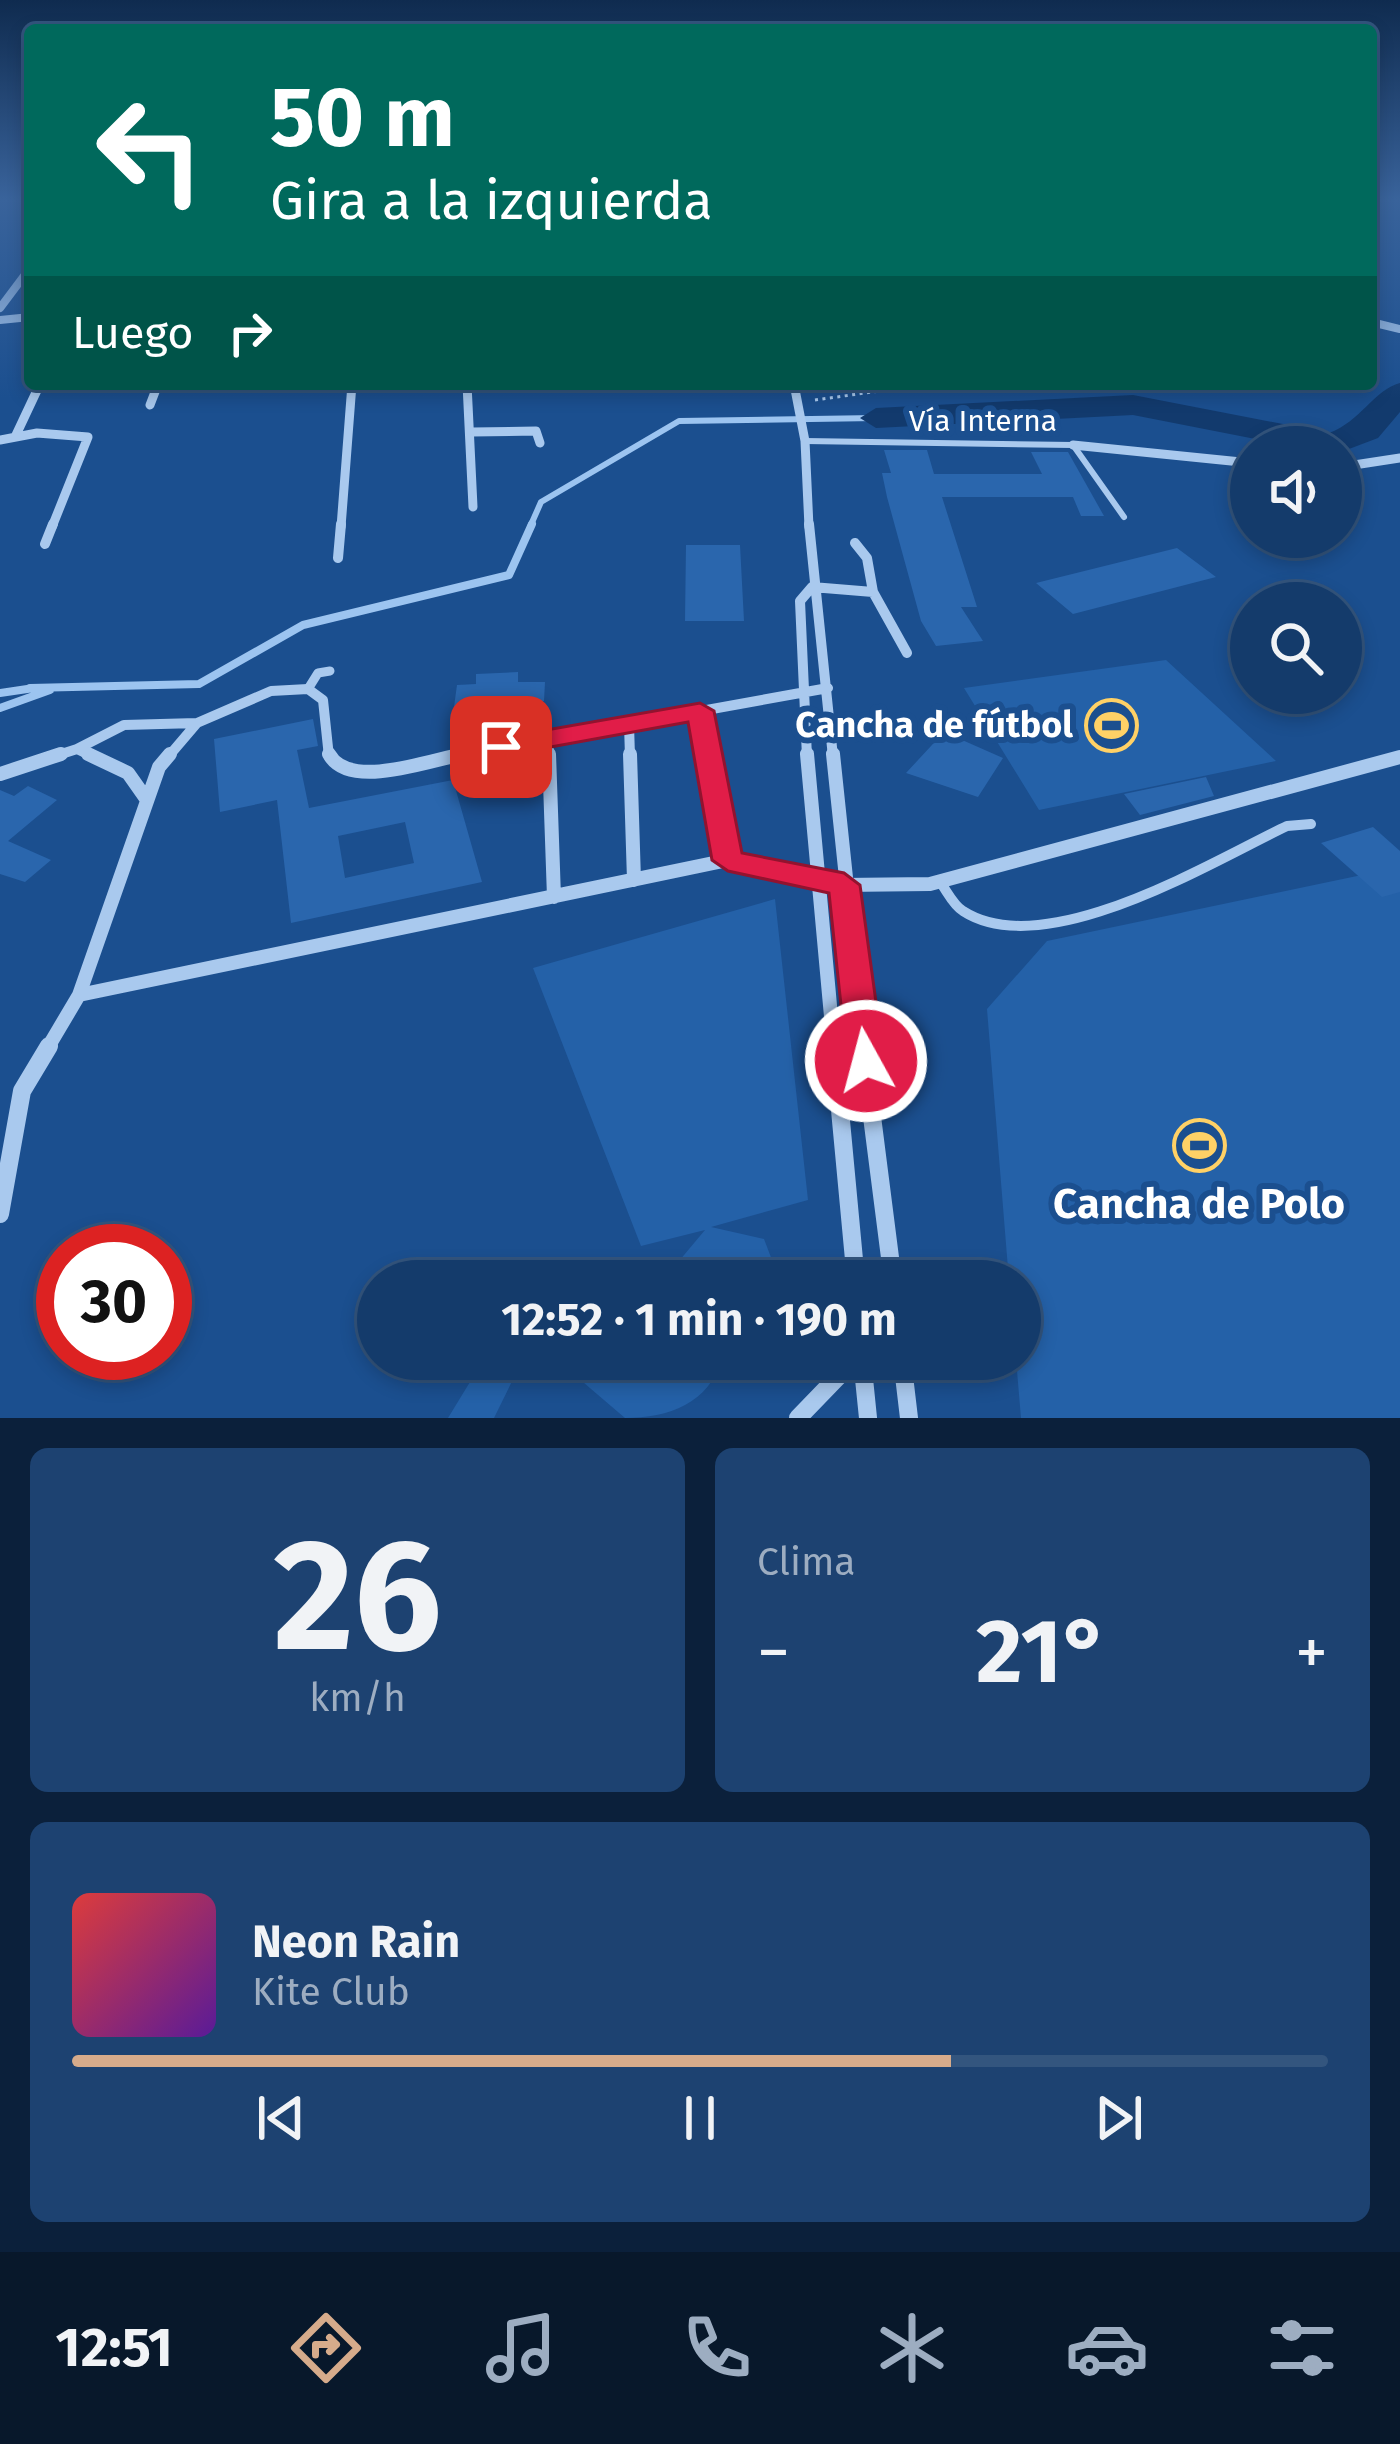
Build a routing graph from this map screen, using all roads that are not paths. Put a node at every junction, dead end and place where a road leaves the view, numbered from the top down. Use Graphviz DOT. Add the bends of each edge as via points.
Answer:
graph roads {
  1 [pos="24,276"];
  2 [pos="0,308"];
  3 [pos="37,390"];
  4 [pos="156,390"];
  5 [pos="352,390"];
  6 [pos="468,390"];
  7 [pos="795,390"];
  8 [pos="150,404"];
  9 [pos="472,432"];
  10 [pos="16,435"];
  11 [pos="0,440"];
  12 [pos="804,440"];
  13 [pos="540,443"];
  14 [pos="1073,445"];
  15 [pos="1400,458"];
  16 [pos="1230,461"];
  17 [pos="1362,464"];
  18 [pos="473,507"];
  19 [pos="1124,517"];
  20 [pos="855,543"];
  21 [pos="45,544"];
  22 [pos="338,558"];
  23 [pos="812,587"];
  24 [pos="873,592"];
  25 [pos="907,653"];
  26 [pos="330,671"];
  27 [pos="828,688"];
  28 [pos="308,689"];
  29 [pos="801,693"];
  30 [pos="700,711"];
  31 [pos="197,723"];
  32 [pos="629,724"];
  33 [pos="548,739"];
  34 [pos="77,749"];
  35 [pos="1400,757"];
  36 [pos="0,774"];
  37 [pos="147,800"];
  38 [pos="1311,824"];
  39 [pos="728,860"];
  40 [pos="634,880"];
  41 [pos="821,880"];
  42 [pos="940,882"];
  43 [pos="844,885"];
  44 [pos="554,897"];
  45 [pos="79,995"];
  46 [pos="0,1214"];
  47 [pos="854,1260"];
  48 [pos="890,1260"];
  49 [pos="837,1380"];
  50 [pos="862,1380"];
  51 [pos="904,1380"];
  52 [pos="798,1418"];
  53 [pos="868,1418"];
  54 [pos="909,1418"];
  1 -- 2 [label="street"];
  3 -- 10 [label="street"];
  4 -- 8 [label="street"];
  5 -- 22 [label="street"];
  6 -- 9 [label="street"];
  7 -- 12 [label="street"];
  9 -- 13 [label="street" via="527,428"];
  9 -- 18 [label="street"];
  10 -- 11 [label="street"];
  10 -- 21 [label="street" via="88,437"];
  12 -- 14 [label="lane, Vía Interna"];
  12 -- 23 [label="street"];
  14 -- 16 [label="street"];
  14 -- 19 [label="lane, Vía Interna"];
  15 -- 17 [label="street"];
  20 -- 24 [label="street" via="867,558"];
  23 -- 24 [label="street"];
  23 -- 27 [label="street"];
  23 -- 29 [label="street" via="800,601"];
  24 -- 25 [label="street"];
  26 -- 28 [label="lane"];
  27 -- 29 [label="street"];
  27 -- 43 [label="street"];
  28 -- 31 [label="street" via="271,691"];
  28 -- 33 [label="street" via="322,700 329,758 340,768 360,772"];
  29 -- 30 [label="street"];
  29 -- 41 [label="street"];
  30 -- 32 [label="street"];
  30 -- 39 [label="street"];
  31 -- 34 [label="street" via="124,725"];
  31 -- 37 [label="street" via="158,767"];
  32 -- 33 [label="street"];
  32 -- 40 [label="street"];
  33 -- 44 [label="street"];
  34 -- 36 [label="street"];
  34 -- 37 [label="street" via="128,772"];
  35 -- 42 [label="street"];
  37 -- 45 [label="street"];
  38 -- 42 [label="lane" via="1286,826 1128,903 1040,927 964,912"];
  39 -- 40 [label="street"];
  39 -- 41 [label="street"];
  40 -- 44 [label="street"];
  41 -- 43 [label="street"];
  41 -- 47 [label="street"];
  42 -- 43 [label="street"];
  43 -- 48 [label="street"];
  44 -- 45 [label="street"];
  45 -- 46 [label="street" via="22,1091"];
  49 -- 52 [label="street"];
  50 -- 53 [label="street"];
  51 -- 54 [label="street"];
}
